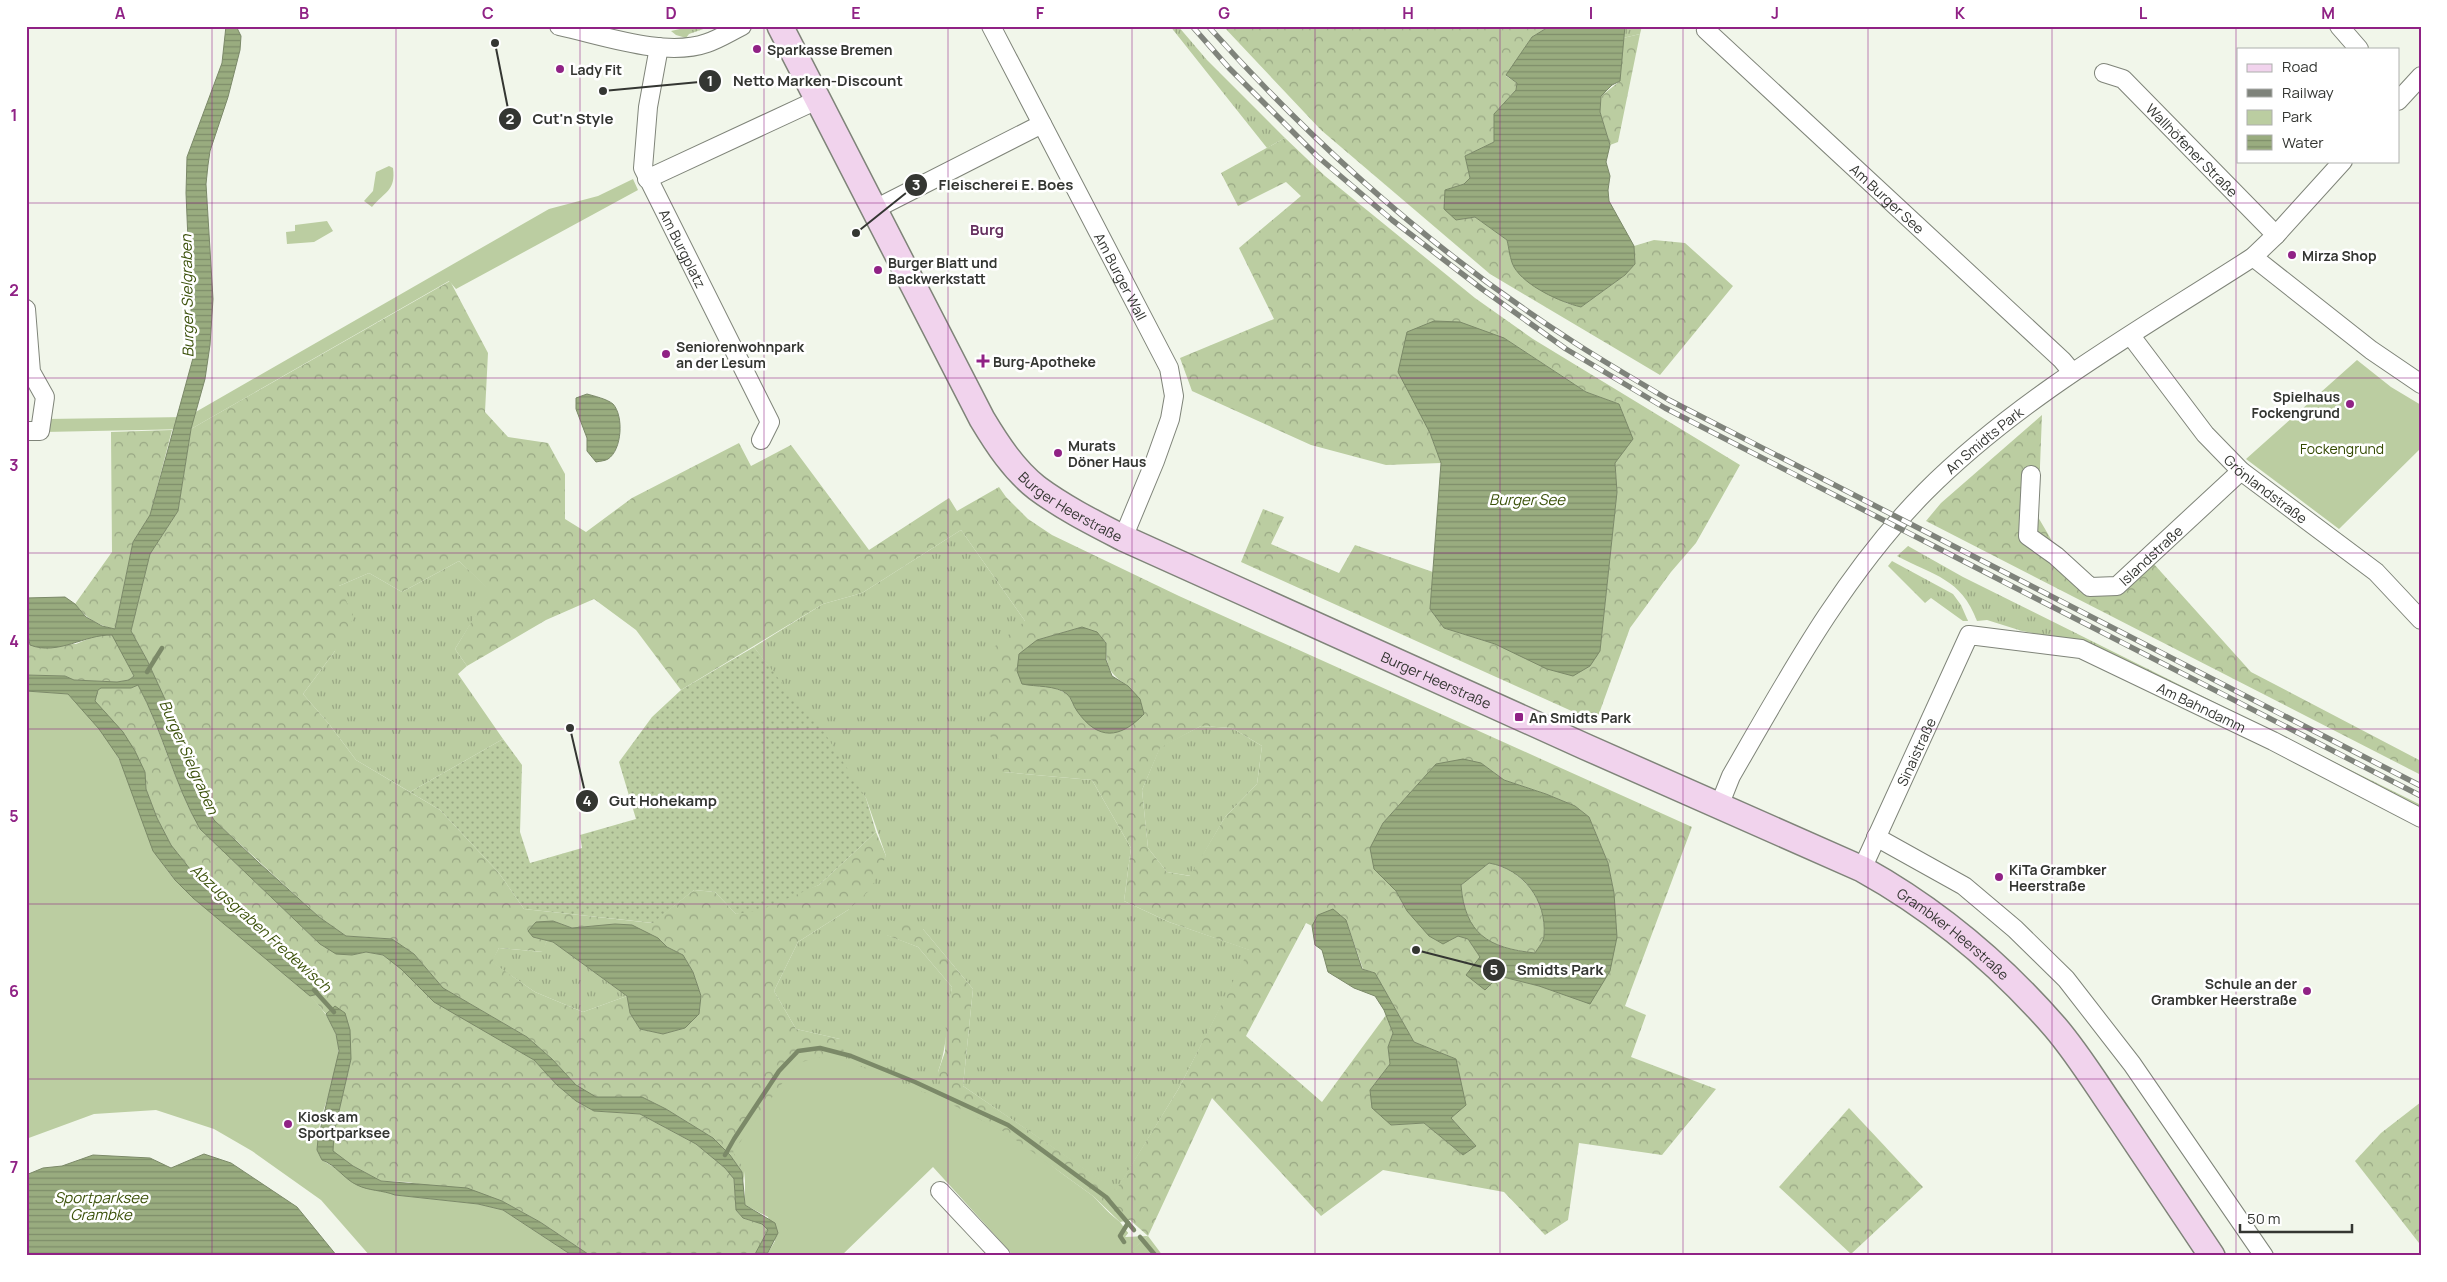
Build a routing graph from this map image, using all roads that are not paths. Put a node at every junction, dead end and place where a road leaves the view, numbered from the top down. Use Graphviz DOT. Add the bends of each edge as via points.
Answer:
graph roads {
  1 [pos="559,26"];
  2 [pos="742,26"];
  3 [pos="780,26"];
  4 [pos="990,26"];
  5 [pos="1708,26"];
  6 [pos="2339,26"];
  7 [pos="659,47"];
  8 [pos="2358,48"];
  9 [pos="2104,73"];
  10 [pos="2421,76"];
  11 [pos="2400,96"];
  12 [pos="817,100"];
  13 [pos="1042,124"];
  14 [pos="2342,162"];
  15 [pos="647,180"];
  16 [pos="873,210"];
  17 [pos="2276,235"];
  18 [pos="2253,257"];
  19 [pos="26,309"];
  20 [pos="2131,336"];
  21 [pos="2072,372"];
  22 [pos="2421,384"];
  23 [pos="33,431"];
  24 [pos="761,440"];
  25 [pos="2241,471"];
  26 [pos="2031,475"];
  27 [pos="1124,538"];
  28 [pos="2421,620"];
  29 [pos="1969,634"];
  30 [pos="1586,747"];
  31 [pos="1719,806"];
  32 [pos="2421,818"];
  33 [pos="1876,837"];
  34 [pos="1862,869"];
  35 [pos="940,1191"];
  36 [pos="1001,1256"];
  37 [pos="2212,1256"];
  38 [pos="2264,1256"];
  1 -- 7 [label="street"];
  2 -- 7 [label="street" via="707,43 684,48"];
  3 -- 12 [label="main road, Burger Heerstraße"];
  4 -- 13 [label="street, Am Burger Wall"];
  5 -- 21 [label="street, Am Burger See" via="1706,30"];
  6 -- 8 [label="street"];
  7 -- 15 [label="street, Am Burgplatz" via="647,118 643,168"];
  9 -- 17 [label="street, Wallhöfener Straße" via="2123,79"];
  10 -- 11 [label="street"];
  12 -- 15 [label="street"];
  12 -- 16 [label="main road, Burger Heerstraße"];
  13 -- 16 [label="street"];
  13 -- 27 [label="street, Am Burger Wall" via="1169,368 1174,396 1170,419"];
  14 -- 17 [label="street, An Smidts Park"];
  15 -- 24 [label="street, Am Burgplatz" via="770,422"];
  16 -- 27 [label="main road, Burger Heerstraße" via="999,446 1036,487 1088,521"];
  17 -- 18 [label="street, An Smidts Park"];
  18 -- 20 [label="street, An Smidts Park"];
  18 -- 22 [label="street" via="2371,350"];
  19 -- 23 [label="street" via="32,372 45,397"];
  20 -- 21 [label="street, An Smidts Park"];
  20 -- 25 [label="street, Grönlandstraße" via="2205,434"];
  21 -- 31 [label="street, An Smidts Park" via="1972,448 1924,493 1867,559 1840,595 1765,718 1731,776"];
  25 -- 26 [label="street, Islandstraße" via="2117,586 2090,588 2056,556 2028,536"];
  25 -- 28 [label="street, Grönlandstraße" via="2376,572"];
  27 -- 30 [label="main road, Burger Heerstraße"];
  29 -- 32 [label="street, Am Bahndamm" via="2081,649 2273,741"];
  29 -- 33 [label="street, Sinaistraße"];
  30 -- 31 [label="main road, Grambker Heerstraße"];
  31 -- 34 [label="main road, Grambker Heerstraße"];
  33 -- 34 [label="street, Sinaistraße"];
  33 -- 38 [label="street" via="1964,886 2066,979 2132,1064"];
  34 -- 37 [label="main road, Grambker Heerstraße" via="1900,891 1985,955 2056,1028"];
  35 -- 36 [label="street"];
}
